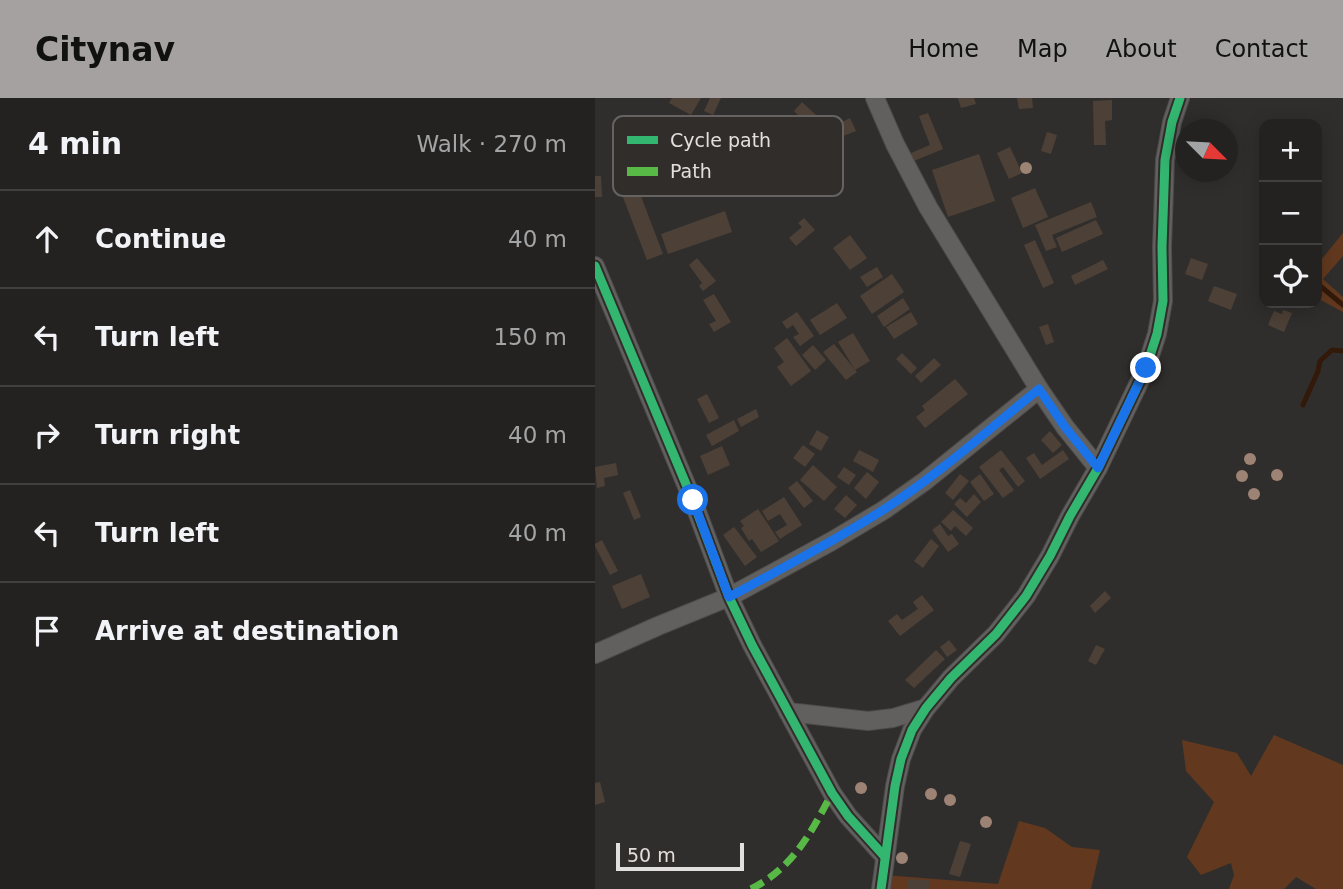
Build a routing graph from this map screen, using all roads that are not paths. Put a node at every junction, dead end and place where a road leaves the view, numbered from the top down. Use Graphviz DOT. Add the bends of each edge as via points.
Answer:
graph roads {
  1 [pos="875,98"];
  2 [pos="1180,98"];
  3 [pos="595,266"];
  4 [pos="1039,389"];
  5 [pos="1098,468"];
  6 [pos="729,597"];
  7 [pos="595,653"];
  8 [pos="926,708"];
  9 [pos="788,712"];
  10 [pos="885,857"];
  11 [pos="881,889"];
  1 -- 4 [label="street" via="928,207"];
  2 -- 5 [label="street" via="1165,160 1163,301 1157,334 1146,368"];
  3 -- 6 [label="street"];
  4 -- 5 [label="street"];
  4 -- 6 [label="street" via="884,510"];
  5 -- 8 [label="street" via="1026,596"];
  6 -- 7 [label="street"];
  6 -- 9 [label="street"];
  8 -- 9 [label="street" via="868,721"];
  8 -- 10 [label="street" via="901,759"];
  9 -- 10 [label="street" via="832,793"];
  10 -- 11 [label="street"];
}
